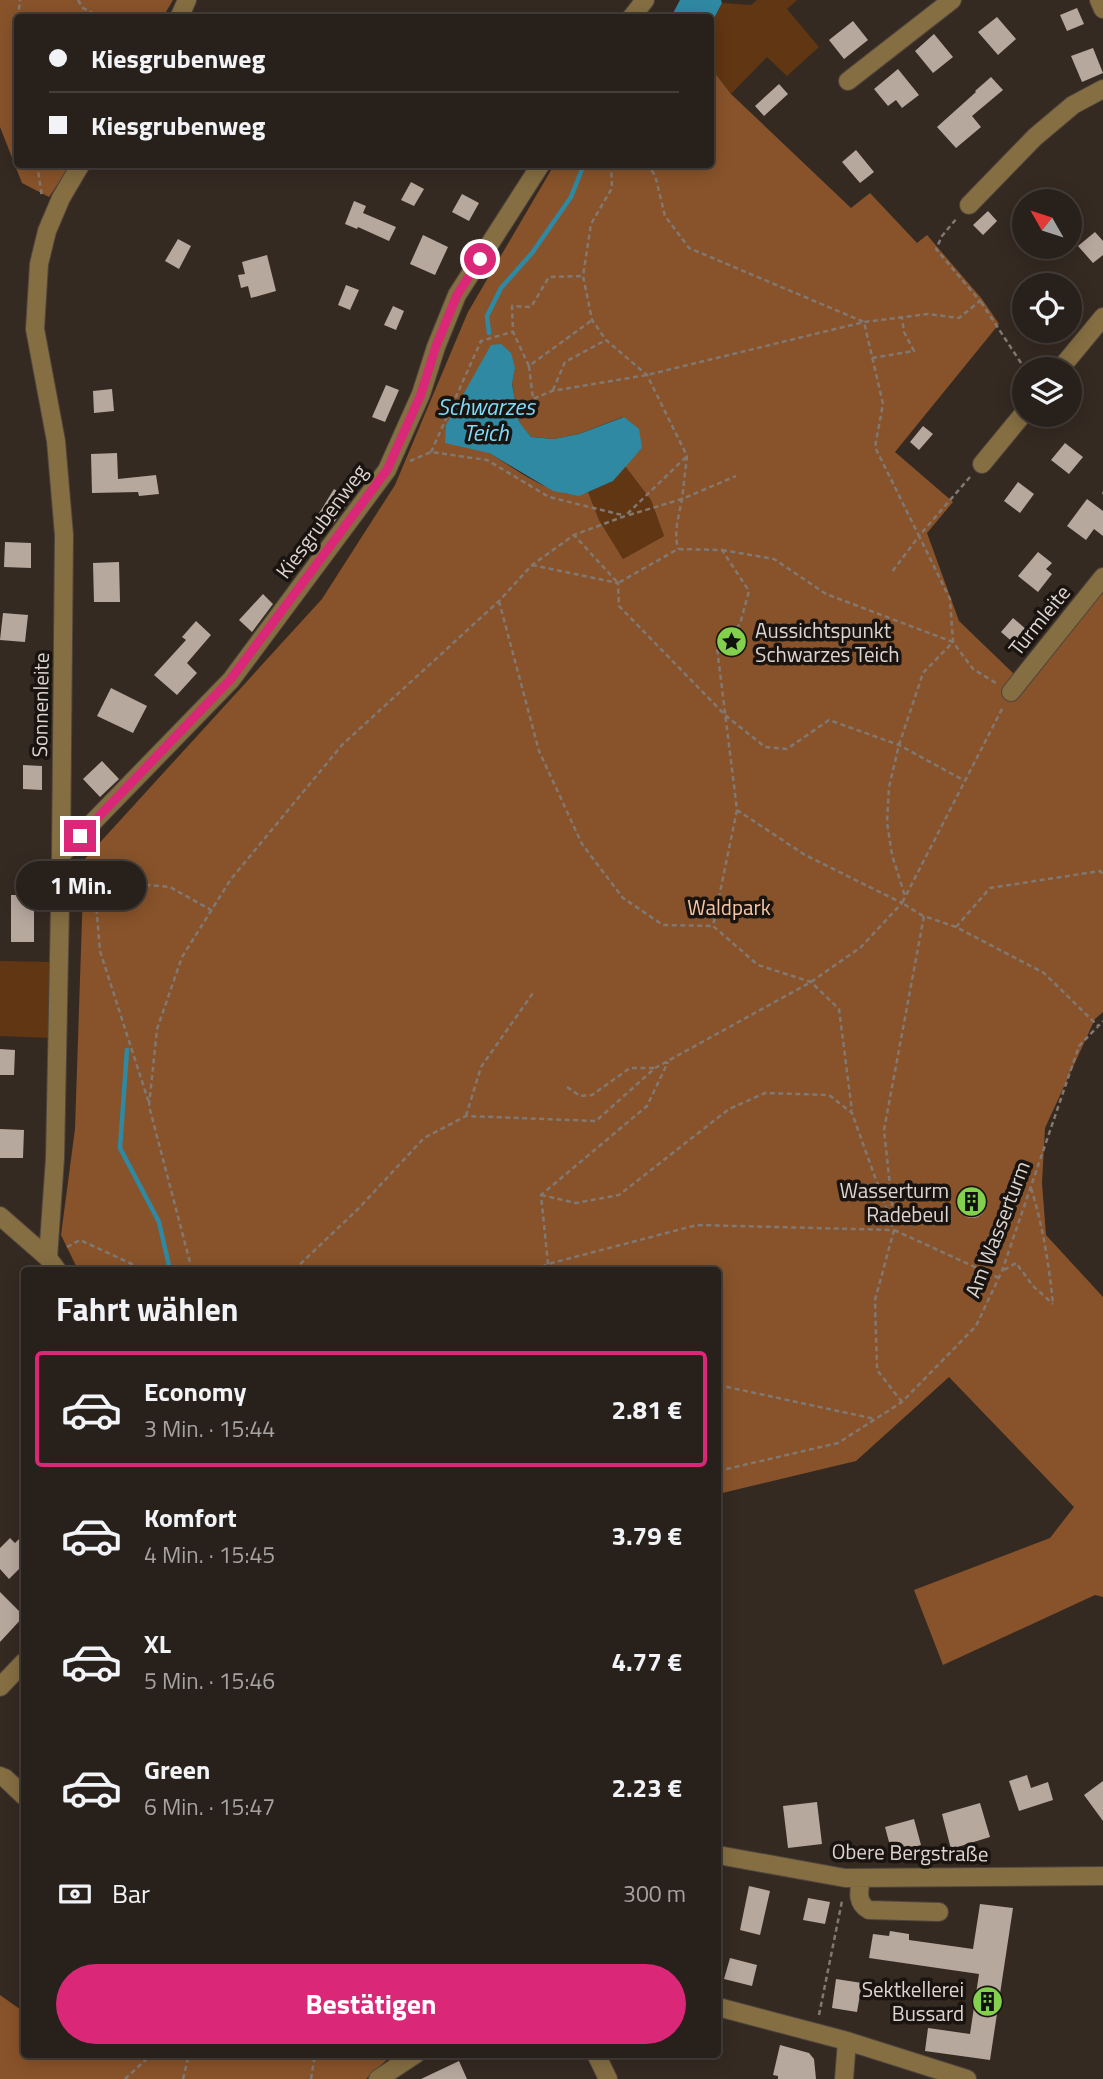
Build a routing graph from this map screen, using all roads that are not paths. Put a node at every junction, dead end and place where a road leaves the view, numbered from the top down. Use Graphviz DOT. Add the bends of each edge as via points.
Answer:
graph roads {
  1 [pos="645,0"];
  2 [pos="952,0"];
  3 [pos="1100,0"];
  4 [pos="1103,9"];
  5 [pos="634,14"];
  6 [pos="848,81"];
  7 [pos="1103,89"];
  8 [pos="79,168"];
  9 [pos="538,168"];
  10 [pos="968,205"];
  11 [pos="1103,317"];
  12 [pos="1070,357"];
  13 [pos="1012,427"];
  14 [pos="982,464"];
  15 [pos="1103,578"];
  16 [pos="1011,692"];
  17 [pos="61,855"];
  18 [pos="0,1216"];
  19 [pos="52,1264"];
  20 [pos="21,1665"];
  21 [pos="0,1687"];
  22 [pos="0,1776"];
  23 [pos="21,1793"];
  24 [pos="721,1856"];
  25 [pos="1103,1876"];
  26 [pos="853,1878"];
  27 [pos="939,1912"];
  28 [pos="721,2008"];
  29 [pos="847,2041"];
  30 [pos="410,2058"];
  31 [pos="598,2058"];
  32 [pos="378,2079"];
  33 [pos="608,2079"];
  34 [pos="844,2079"];
  35 [pos="967,2079"];
  1 -- 5 [label="street"];
  2 -- 6 [label="street"];
  3 -- 4 [label="street"];
  7 -- 10 [label="street" via="1073,105 1035,137"];
  8 -- 17 [label="street, Sonnenleite" via="47,231 39,264 35,329 56,441 64,535"];
  9 -- 17 [label="street, Kiesgrubenweg" via="457,295 387,470 230,680"];
  11 -- 12 [label="street"];
  13 -- 14 [label="street"];
  15 -- 16 [label="street, Turmleite"];
  17 -- 19 [label="street, Sonnenleite"];
  18 -- 19 [label="street"];
  20 -- 21 [label="street"];
  22 -- 23 [label="street"];
  24 -- 26 [label="street, Obere Bergstraße"];
  25 -- 26 [label="street, Obere Bergstraße"];
  26 -- 27 [label="street" via="859,1901 869,1910"];
  28 -- 29 [label="street"];
  29 -- 34 [label="street"];
  29 -- 35 [label="street"];
  30 -- 32 [label="street"];
  31 -- 33 [label="street"];
}
